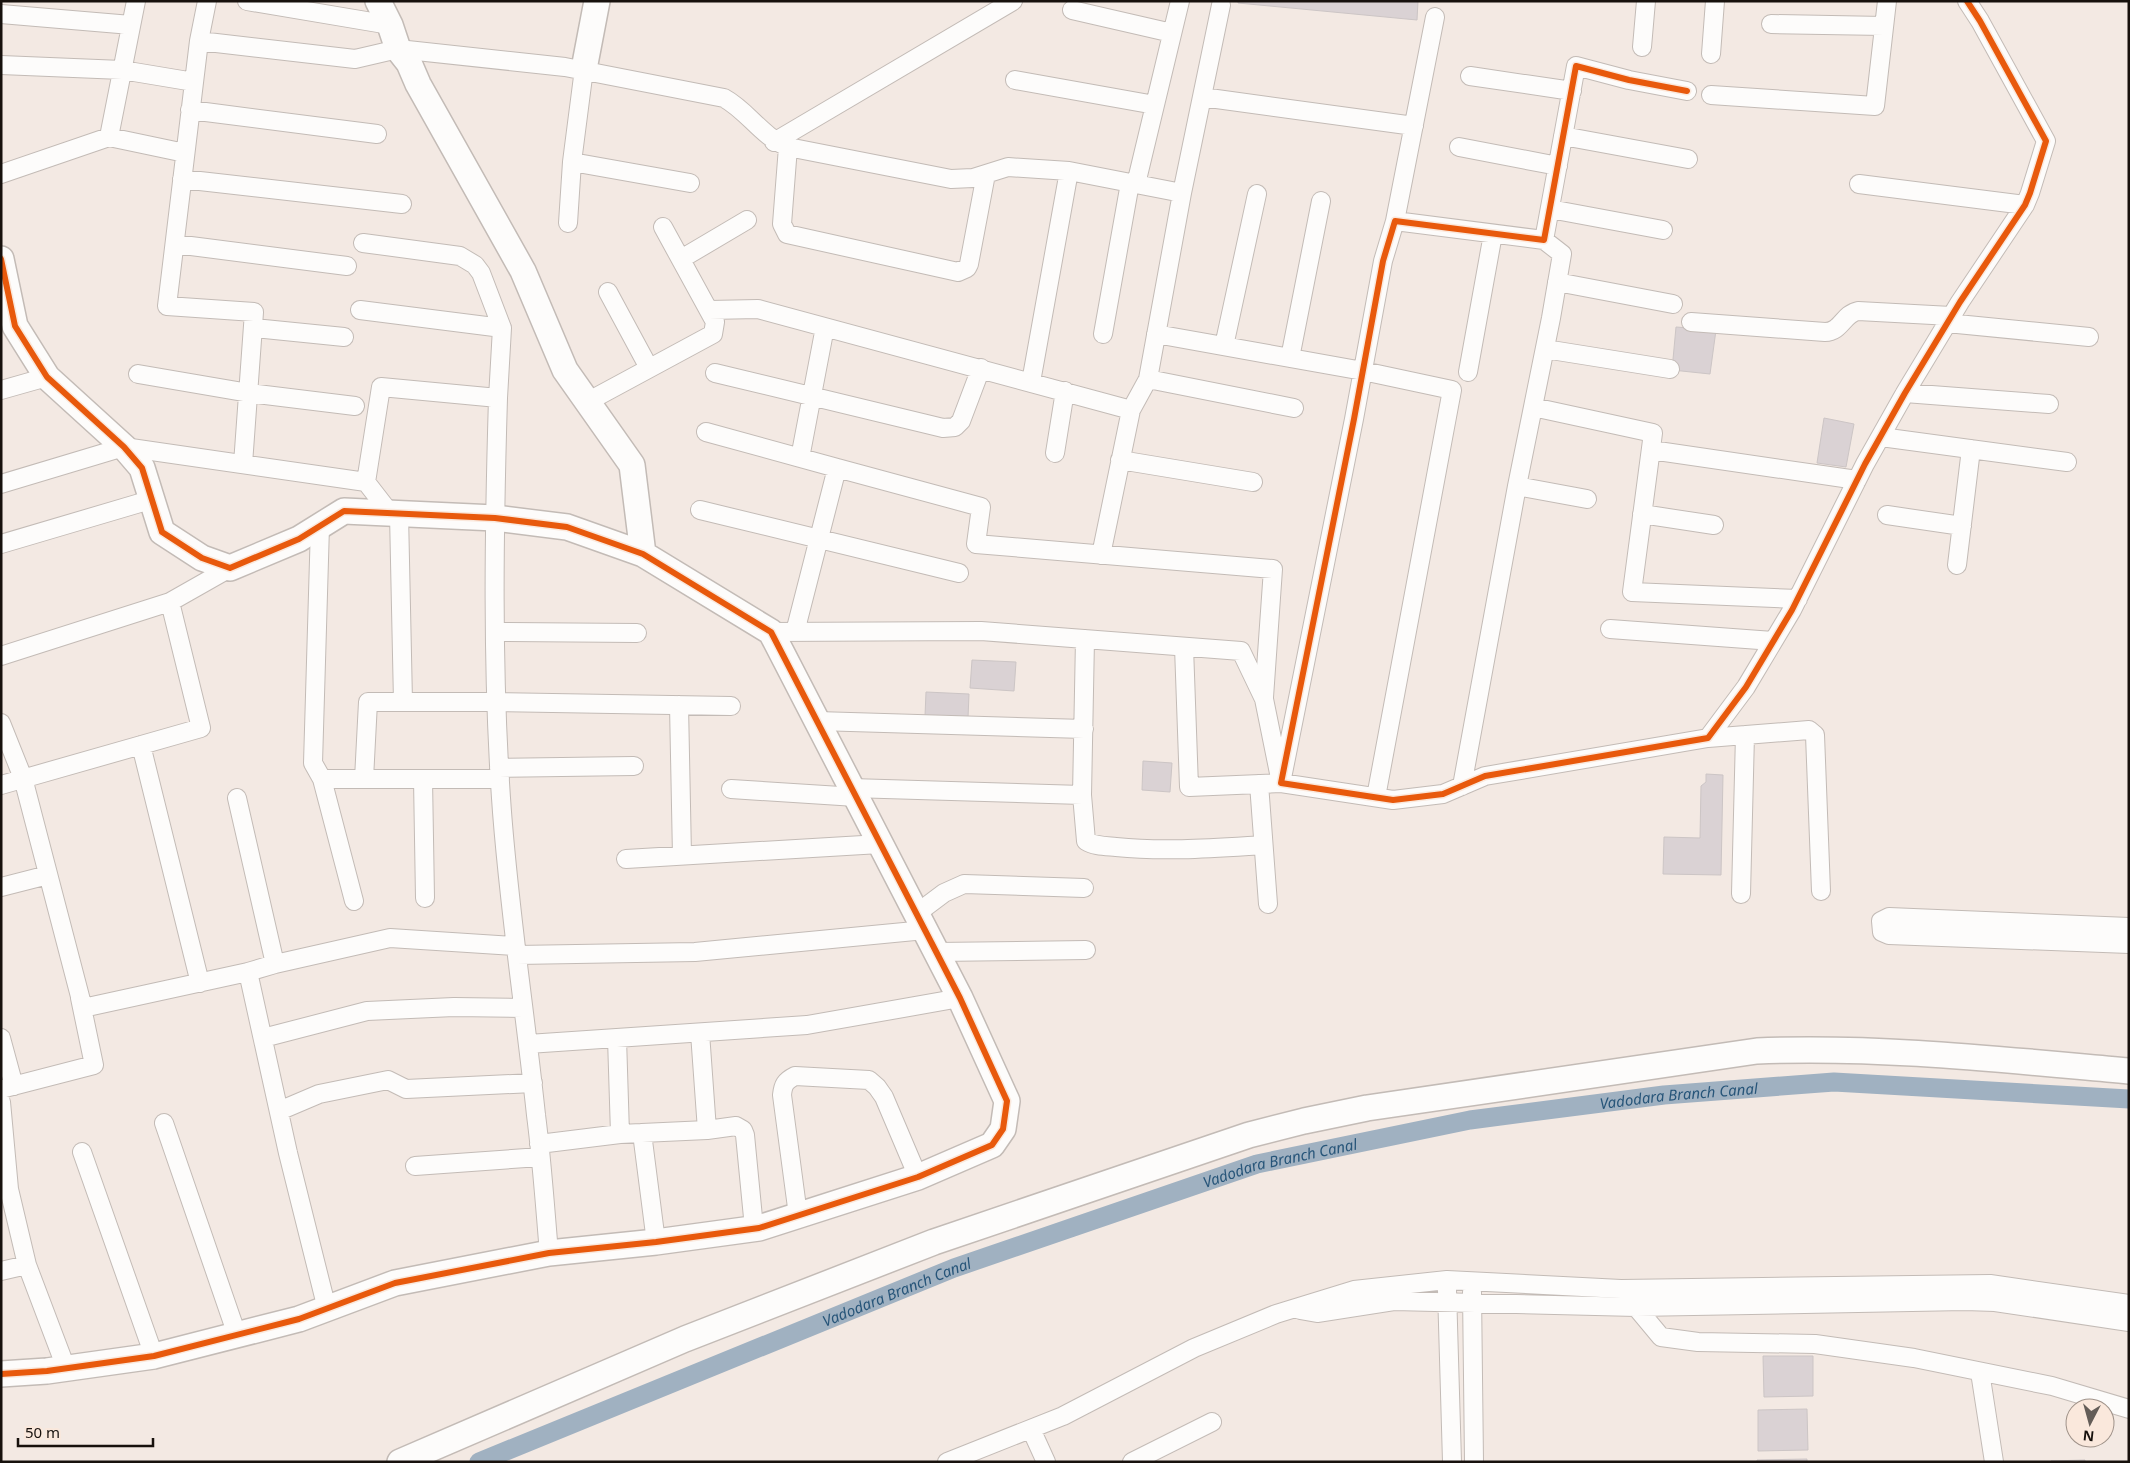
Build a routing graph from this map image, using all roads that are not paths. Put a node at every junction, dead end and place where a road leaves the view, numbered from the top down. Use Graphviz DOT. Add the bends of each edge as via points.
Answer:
graph roads {
  1 [pos="136,1"];
  2 [pos="207,1"];
  3 [pos="247,1"];
  4 [pos="378,1"];
  5 [pos="598,1"];
  6 [pos="1013,1"];
  7 [pos="1180,1"];
  8 [pos="1646,1"];
  9 [pos="1715,1"];
  10 [pos="1886,1"];
  11 [pos="1967,1"];
  12 [pos="1221,5"];
  13 [pos="1072,10"];
  14 [pos="1,14"];
  15 [pos="1435,17"];
  16 [pos="1772,24"];
  17 [pos="131,25"];
  18 [pos="390,25"];
  19 [pos="1884,26"];
  20 [pos="1172,32"];
  21 [pos="199,41"];
  22 [pos="1642,46"];
  23 [pos="398,49"];
  24 [pos="1711,54"];
  25 [pos="1,66"];
  26 [pos="584,69"];
  27 [pos="122,70"];
  28 [pos="1470,76"];
  29 [pos="1015,80"];
  30 [pos="194,82"];
  31 [pos="1687,90"];
  32 [pos="1572,91"];
  33 [pos="1712,95"];
  34 [pos="1202,98"];
  35 [pos="1155,105"];
  36 [pos="190,110"];
  37 [pos="1414,126"];
  38 [pos="377,134"];
  39 [pos="1563,136"];
  40 [pos="109,137"];
  41 [pos="781,144"];
  42 [pos="1458,147"];
  43 [pos="185,153"];
  44 [pos="1688,159"];
  45 [pos="572,162"];
  46 [pos="1558,166"];
  47 [pos="1068,171"];
  48 [pos="1,174"];
  49 [pos="986,174"];
  50 [pos="182,179"];
  51 [pos="690,183"];
  52 [pos="1133,183"];
  53 [pos="1860,184"];
  54 [pos="1182,192"];
  55 [pos="1257,194"];
  56 [pos="1320,200"];
  57 [pos="402,204"];
  58 [pos="2024,205"];
  59 [pos="1550,209"];
  60 [pos="747,220"];
  61 [pos="1395,221"];
  62 [pos="568,223"];
  63 [pos="663,227"];
  64 [pos="1663,230"];
  65 [pos="1494,234"];
  66 [pos="1544,240"];
  67 [pos="363,243"];
  68 [pos="174,244"];
  69 [pos="1,259"];
  70 [pos="681,259"];
  71 [pos="347,266"];
  72 [pos="1557,282"];
  73 [pos="4,292"];
  74 [pos="608,292"];
  75 [pos="1673,304"];
  76 [pos="360,310"];
  77 [pos="708,310"];
  78 [pos="1949,319"];
  79 [pos="1691,322"];
  80 [pos="825,327"];
  81 [pos="254,328"];
  82 [pos="502,328"];
  83 [pos="1103,334"];
  84 [pos="1156,334"];
  85 [pos="2089,336"];
  86 [pos="344,337"];
  87 [pos="1224,346"];
  88 [pos="1545,349"];
  89 [pos="1290,358"];
  90 [pos="649,368"];
  91 [pos="981,368"];
  92 [pos="1670,369"];
  93 [pos="1363,371"];
  94 [pos="1468,372"];
  95 [pos="715,373"];
  96 [pos="138,374"];
  97 [pos="47,378"];
  98 [pos="1148,379"];
  99 [pos="1031,382"];
  100 [pos="1,390"];
  101 [pos="1065,391"];
  102 [pos="249,393"];
  103 [pos="1905,393"];
  104 [pos="812,395"];
  105 [pos="498,398"];
  106 [pos="587,402"];
  107 [pos="2049,404"];
  108 [pos="355,406"];
  109 [pos="1533,407"];
  110 [pos="1294,408"];
  111 [pos="1131,410"];
  112 [pos="706,432"];
  113 [pos="1881,437"];
  114 [pos="124,447"];
  115 [pos="1971,449"];
  116 [pos="1651,450"];
  117 [pos="1054,453"];
  118 [pos="800,458"];
  119 [pos="1120,460"];
  120 [pos="2067,462"];
  121 [pos="243,464"];
  122 [pos="837,468"];
  123 [pos="1857,480"];
  124 [pos="366,482"];
  125 [pos="1253,482"];
  126 [pos="1,484"];
  127 [pos="1517,486"];
  128 [pos="1587,499"];
  129 [pos="150,500"];
  130 [pos="700,510"];
  131 [pos="395,514"];
  132 [pos="1642,514"];
  133 [pos="1887,515"];
  134 [pos="494,518"];
  135 [pos="1714,525"];
  136 [pos="320,526"];
  137 [pos="1962,526"];
  138 [pos="819,539"];
  139 [pos="1,544"];
  140 [pos="643,554"];
  141 [pos="1101,554"];
  142 [pos="1957,565"];
  143 [pos="230,568"];
  144 [pos="959,573"];
  145 [pos="1798,599"];
  146 [pos="170,602"];
  147 [pos="1610,629"];
  148 [pos="495,632"];
  149 [pos="783,632"];
  150 [pos="637,633"];
  151 [pos="1085,639"];
  152 [pos="1774,641"];
  153 [pos="1184,647"];
  154 [pos="1,656"];
  155 [pos="1264,699"];
  156 [pos="403,702"];
  157 [pos="496,702"];
  158 [pos="679,706"];
  159 [pos="731,706"];
  160 [pos="817,722"];
  161 [pos="1,724"];
  162 [pos="1084,729"];
  163 [pos="1746,735"];
  164 [pos="1708,738"];
  165 [pos="141,745"];
  166 [pos="634,766"];
  167 [pos="500,774"];
  168 [pos="23,778"];
  169 [pos="322,779"];
  170 [pos="364,779"];
  171 [pos="422,779"];
  172 [pos="1281,783"];
  173 [pos="1259,784"];
  174 [pos="1,785"];
  175 [pos="1462,786"];
  176 [pos="731,790"];
  177 [pos="853,793"];
  178 [pos="1082,795"];
  179 [pos="1376,797"];
  180 [pos="237,798"];
  181 [pos="880,844"];
  182 [pos="1263,844"];
  183 [pos="682,856"];
  184 [pos="626,859"];
  185 [pos="48,875"];
  186 [pos="1,888"];
  187 [pos="1084,888"];
  188 [pos="1821,891"];
  189 [pos="1741,894"];
  190 [pos="425,898"];
  191 [pos="354,901"];
  192 [pos="1268,904"];
  193 [pos="920,922"];
  194 [pos="2129,927"];
  195 [pos="2129,944"];
  196 [pos="1086,950"];
  197 [pos="516,951"];
  198 [pos="936,952"];
  199 [pos="275,964"];
  200 [pos="248,972"];
  201 [pos="200,983"];
  202 [pos="79,995"];
  203 [pos="960,998"];
  204 [pos="523,1008"];
  205 [pos="700,1032"];
  206 [pos="1,1038"];
  207 [pos="263,1038"];
  208 [pos="617,1038"];
  209 [pos="528,1044"];
  210 [pos="2129,1071"];
  211 [pos="533,1083"];
  212 [pos="8,1087"];
  213 [pos="1,1102"];
  214 [pos="278,1111"];
  215 [pos="164,1123"];
  216 [pos="707,1130"];
  217 [pos="642,1133"];
  218 [pos="620,1134"];
  219 [pos="540,1150"];
  220 [pos="82,1152"];
  221 [pos="415,1166"];
  222 [pos="918,1177"];
  223 [pos="5,1190"];
  224 [pos="798,1215"];
  225 [pos="754,1228"];
  226 [pos="656,1242"];
  227 [pos="549,1252"];
  228 [pos="27,1265"];
  229 [pos="1,1271"];
  230 [pos="1447,1280"];
  231 [pos="1473,1281"];
  232 [pos="1621,1289"];
  233 [pos="1446,1301"];
  234 [pos="1472,1303"];
  235 [pos="2129,1304"];
  236 [pos="1636,1307"];
  237 [pos="327,1309"];
  238 [pos="1292,1309"];
  239 [pos="2129,1322"];
  240 [pos="237,1335"];
  241 [pos="154,1356"];
  242 [pos="66,1368"];
  243 [pos="1980,1372"];
  244 [pos="1,1374"];
  245 [pos="2129,1409"];
  246 [pos="1212,1422"];
  247 [pos="1031,1429"];
  248 [pos="400,1462"];
  249 [pos="947,1462"];
  250 [pos="1046,1462"];
  251 [pos="1132,1462"];
  252 [pos="1452,1462"];
  253 [pos="1474,1462"];
  254 [pos="1994,1462"];
  1 -- 17 [label="street"];
  2 -- 21 [label="street"];
  3 -- 18 [label="street"];
  4 -- 18 [label="street"];
  5 -- 26 [label="street"];
  6 -- 41 [label="street"];
  7 -- 20 [label="street"];
  8 -- 22 [label="street"];
  9 -- 24 [label="street"];
  10 -- 19 [label="street"];
  11 -- 58 [label="street" via="2046,141"];
  12 -- 34 [label="street"];
  13 -- 20 [label="street"];
  14 -- 17 [label="street"];
  15 -- 37 [label="street"];
  16 -- 19 [label="street"];
  17 -- 27 [label="street"];
  18 -- 23 [label="street"];
  19 -- 33 [label="street" via="1876,106"];
  20 -- 35 [label="street"];
  21 -- 23 [label="street" via="355,59"];
  21 -- 30 [label="street"];
  23 -- 26 [label="street"];
  23 -- 106 [label="street" via="409,63 523,272 565,370"];
  25 -- 27 [label="street"];
  26 -- 41 [label="street" via="724,98 737,105"];
  26 -- 45 [label="street"];
  27 -- 30 [label="street"];
  27 -- 40 [label="street"];
  28 -- 32 [label="street"];
  29 -- 35 [label="street"];
  30 -- 36 [label="street"];
  31 -- 32 [label="street" via="1628,80 1576,66"];
  32 -- 39 [label="street"];
  34 -- 37 [label="street"];
  34 -- 54 [label="street"];
  35 -- 52 [label="street"];
  36 -- 38 [label="street"];
  36 -- 43 [label="street"];
  37 -- 61 [label="street"];
  39 -- 44 [label="street"];
  39 -- 46 [label="street"];
  40 -- 43 [label="street"];
  40 -- 48 [label="street"];
  41 -- 49 [label="street" via="951,179"];
  41 -- 49 [label="street" via="782,224 787,234 958,272 969,264"];
  42 -- 46 [label="street"];
  43 -- 50 [label="street"];
  45 -- 51 [label="street"];
  45 -- 62 [label="street"];
  46 -- 59 [label="street"];
  47 -- 49 [label="street" via="1008,167"];
  47 -- 52 [label="street"];
  47 -- 99 [label="street"];
  50 -- 57 [label="street"];
  50 -- 68 [label="street"];
  52 -- 54 [label="street"];
  52 -- 83 [label="street"];
  53 -- 58 [label="street"];
  54 -- 84 [label="street"];
  55 -- 87 [label="street"];
  56 -- 89 [label="street"];
  58 -- 78 [label="street"];
  59 -- 64 [label="street"];
  59 -- 66 [label="street"];
  60 -- 70 [label="street"];
  61 -- 65 [label="street"];
  61 -- 93 [label="street" via="1383,261"];
  63 -- 70 [label="street"];
  65 -- 66 [label="street"];
  65 -- 94 [label="street"];
  66 -- 72 [label="street" via="1562,254"];
  67 -- 82 [label="street" via="460,256 469,260 481,273"];
  68 -- 71 [label="street"];
  68 -- 81 [label="street" via="168,306 254,312"];
  69 -- 73 [label="street"];
  70 -- 77 [label="street"];
  72 -- 75 [label="street"];
  72 -- 88 [label="street"];
  73 -- 97 [label="street" via="15,326"];
  74 -- 90 [label="street"];
  76 -- 82 [label="street"];
  77 -- 80 [label="street" via="758,309"];
  77 -- 90 [label="street" via="715,322 713,334"];
  78 -- 79 [label="street" via="1858,311 1849,315 1832,332"];
  78 -- 85 [label="street"];
  78 -- 103 [label="street"];
  80 -- 91 [label="street"];
  80 -- 104 [label="street"];
  81 -- 86 [label="street"];
  81 -- 102 [label="street"];
  82 -- 105 [label="street"];
  84 -- 87 [label="street"];
  84 -- 98 [label="street"];
  87 -- 89 [label="street"];
  88 -- 92 [label="street"];
  88 -- 109 [label="street"];
  89 -- 93 [label="street"];
  90 -- 106 [label="street"];
  91 -- 99 [label="street"];
  91 -- 104 [label="street" via="961,421 955,427 943,428"];
  93 -- 172 [label="street"];
  93 -- 179 [label="street" via="1452,390"];
  95 -- 104 [label="street"];
  96 -- 102 [label="street"];
  97 -- 100 [label="street"];
  97 -- 114 [label="street"];
  98 -- 110 [label="street"];
  98 -- 111 [label="street"];
  99 -- 101 [label="street"];
  101 -- 111 [label="street"];
  101 -- 117 [label="street"];
  102 -- 108 [label="street"];
  102 -- 121 [label="street"];
  103 -- 107 [label="street"];
  103 -- 113 [label="street"];
  104 -- 118 [label="street"];
  105 -- 124 [label="street" via="381,387"];
  105 -- 134 [label="street"];
  106 -- 140 [label="street" via="632,465"];
  109 -- 116 [label="street" via="1653,433"];
  109 -- 127 [label="street"];
  111 -- 119 [label="street"];
  112 -- 118 [label="street"];
  113 -- 115 [label="street"];
  113 -- 123 [label="street"];
  114 -- 121 [label="street"];
  114 -- 126 [label="street"];
  114 -- 129 [label="street" via="142,468"];
  115 -- 120 [label="street"];
  115 -- 137 [label="street"];
  116 -- 123 [label="street"];
  116 -- 132 [label="street"];
  118 -- 122 [label="street"];
  119 -- 125 [label="street"];
  119 -- 141 [label="street"];
  121 -- 124 [label="street"];
  122 -- 138 [label="street"];
  122 -- 141 [label="street" via="981,507 976,544"];
  123 -- 145 [label="street"];
  124 -- 131 [label="street"];
  127 -- 128 [label="street"];
  127 -- 175 [label="street"];
  129 -- 139 [label="street"];
  129 -- 143 [label="street" via="162,532 202,558"];
  130 -- 138 [label="street"];
  131 -- 134 [label="street"];
  131 -- 136 [label="street" via="344,511"];
  131 -- 156 [label="street"];
  132 -- 135 [label="street"];
  132 -- 145 [label="street" via="1632,592"];
  133 -- 137 [label="street"];
  134 -- 140 [label="street" via="567,528"];
  134 -- 148 [label="street"];
  136 -- 143 [label="street" via="299,539"];
  136 -- 169 [label="street" via="313,763"];
  137 -- 142 [label="street"];
  138 -- 144 [label="street"];
  138 -- 149 [label="street"];
  140 -- 149 [label="street"];
  141 -- 155 [label="street" via="1274,569"];
  143 -- 146 [label="street"];
  145 -- 152 [label="street"];
  146 -- 154 [label="street"];
  146 -- 165 [label="street" via="201,728"];
  147 -- 152 [label="street"];
  148 -- 150 [label="street"];
  148 -- 157 [label="street"];
  149 -- 151 [label="street" via="981,631"];
  149 -- 160 [label="street"];
  151 -- 153 [label="street"];
  151 -- 162 [label="street"];
  152 -- 164 [label="street" via="1746,687"];
  153 -- 155 [label="street" via="1240,651"];
  153 -- 173 [label="street" via="1189,787"];
  155 -- 172 [label="street"];
  156 -- 157 [label="street"];
  156 -- 170 [label="street" via="368,702"];
  157 -- 158 [label="street"];
  157 -- 167 [label="street"];
  158 -- 159 [label="street"];
  158 -- 183 [label="street"];
  160 -- 162 [label="street"];
  160 -- 177 [label="street"];
  161 -- 168 [label="street"];
  162 -- 178 [label="street"];
  163 -- 164 [label="street"];
  163 -- 188 [label="street" via="1809,730 1815,735"];
  163 -- 189 [label="street"];
  164 -- 175 [label="street" via="1485,776"];
  165 -- 168 [label="street"];
  165 -- 201 [label="street"];
  166 -- 167 [label="street"];
  167 -- 171 [label="street"];
  167 -- 197 [label="street"];
  168 -- 174 [label="street"];
  168 -- 185 [label="street"];
  169 -- 170 [label="street"];
  169 -- 191 [label="street"];
  170 -- 171 [label="street"];
  171 -- 190 [label="street"];
  172 -- 173 [label="street"];
  172 -- 179 [label="street"];
  173 -- 182 [label="street"];
  175 -- 179 [label="street" via="1443,794 1393,800"];
  176 -- 177 [label="street"];
  177 -- 178 [label="street"];
  177 -- 181 [label="street"];
  178 -- 182 [label="street" via="1086,841 1091,844 1188,850"];
  180 -- 199 [label="street"];
  181 -- 183 [label="street"];
  181 -- 193 [label="street"];
  182 -- 192 [label="street"];
  183 -- 184 [label="street"];
  185 -- 186 [label="street"];
  185 -- 202 [label="street"];
  187 -- 193 [label="street" via="964,884 944,893"];
  193 -- 197 [label="street" via="695,952"];
  193 -- 198 [label="street"];
  194 -- 195 [label="street" via="1889,917 1881,921 1882,932 1889,935"];
  196 -- 198 [label="street"];
  197 -- 199 [label="street" via="390,938"];
  197 -- 204 [label="street"];
  198 -- 203 [label="street"];
  199 -- 200 [label="street"];
  200 -- 201 [label="street"];
  200 -- 207 [label="street"];
  201 -- 202 [label="street" via="82,1008"];
  202 -- 212 [label="street" via="94,1066"];
  203 -- 205 [label="street" via="807,1026"];
  203 -- 222 [label="street" via="1007,1101 1003,1129 992,1146"];
  204 -- 207 [label="street" via="367,1011"];
  204 -- 209 [label="street"];
  205 -- 208 [label="street"];
  205 -- 216 [label="street"];
  206 -- 212 [label="street"];
  207 -- 214 [label="street"];
  208 -- 209 [label="street"];
  208 -- 218 [label="street"];
  209 -- 211 [label="street"];
  210 -- 248 [label="street" via="1910,1052 1757,1051 1367,1108 1304,1121 1248,1135 934,1242 685,1339"];
  211 -- 214 [label="street" via="406,1089 388,1080 319,1094"];
  211 -- 219 [label="street"];
  213 -- 223 [label="street"];
  214 -- 237 [label="street"];
  215 -- 240 [label="street"];
  216 -- 217 [label="street"];
  216 -- 225 [label="street" via="736,1126 743,1130"];
  217 -- 218 [label="street"];
  217 -- 226 [label="street"];
  218 -- 219 [label="street"];
  219 -- 221 [label="street"];
  219 -- 227 [label="street"];
  220 -- 241 [label="street"];
  222 -- 224 [label="street"];
  222 -- 224 [label="street" via="884,1097 873,1083 860,1078 795,1076 783,1086 782,1096"];
  223 -- 228 [label="street"];
  224 -- 225 [label="street"];
  225 -- 226 [label="street"];
  226 -- 227 [label="street"];
  227 -- 237 [label="street" via="395,1283"];
  228 -- 229 [label="street"];
  228 -- 242 [label="street"];
  230 -- 231 [label="street"];
  230 -- 233 [label="street"];
  230 -- 238 [label="street" via="1354,1290"];
  231 -- 232 [label="street"];
  231 -- 234 [label="street"];
  232 -- 235 [label="street" via="1990,1284"];
  232 -- 236 [label="street"];
  233 -- 234 [label="street"];
  233 -- 238 [label="street" via="1394,1301 1317,1313"];
  233 -- 252 [label="street"];
  234 -- 236 [label="street"];
  234 -- 253 [label="street"];
  236 -- 239 [label="street" via="1965,1301 1995,1302"];
  236 -- 243 [label="street" via="1661,1337 1698,1342 1816,1344 1914,1358"];
  237 -- 240 [label="street"];
  238 -- 247 [label="street" via="1194,1348 1063,1416"];
  240 -- 241 [label="street"];
  241 -- 242 [label="street"];
  242 -- 244 [label="street"];
  243 -- 245 [label="street" via="2052,1386"];
  243 -- 254 [label="street"];
  246 -- 251 [label="street"];
  247 -- 249 [label="street"];
  247 -- 250 [label="street"];
}
